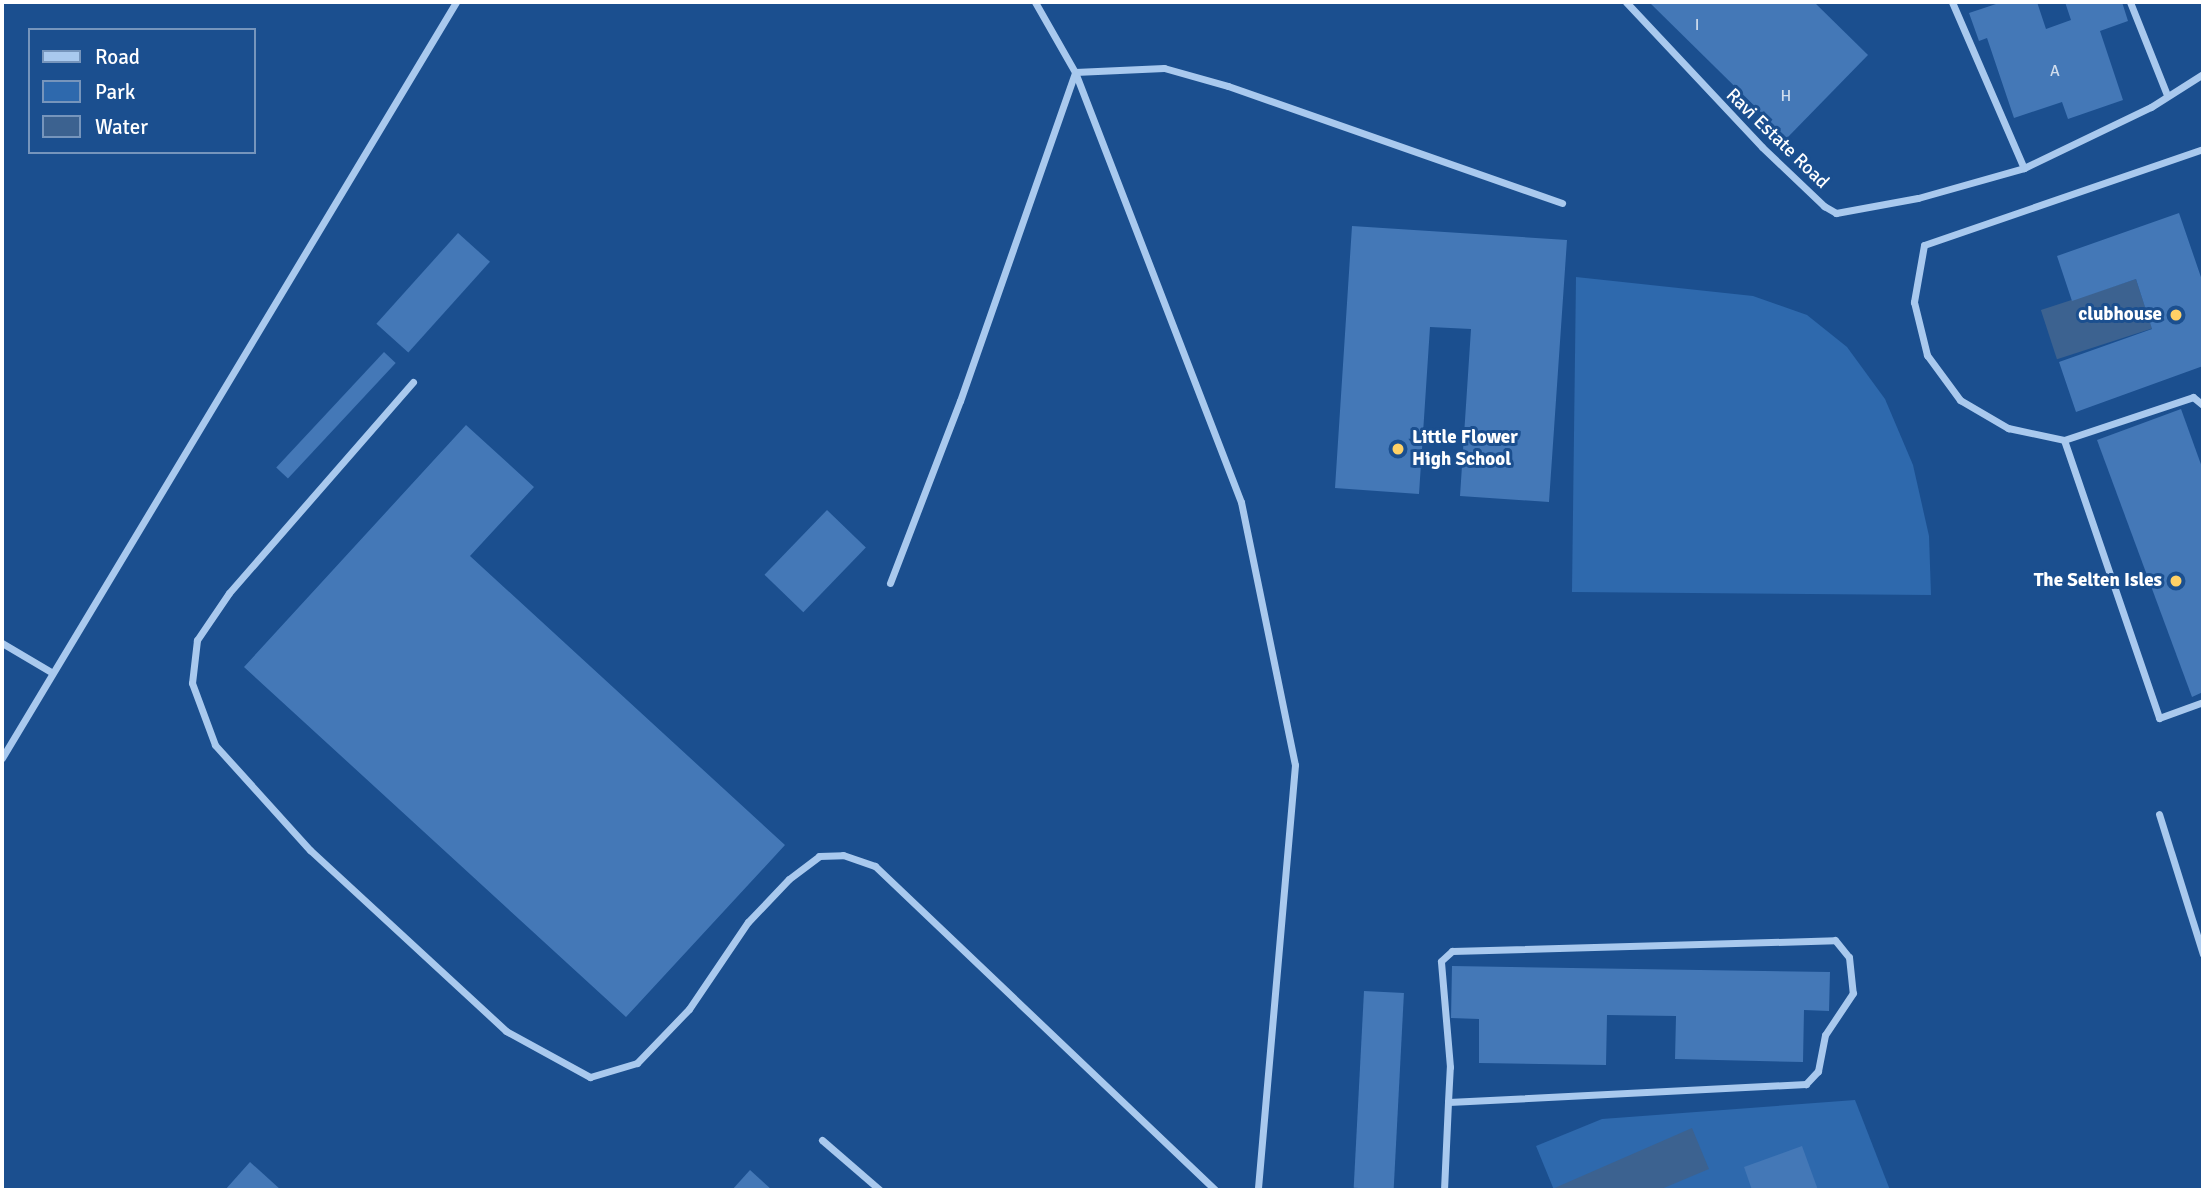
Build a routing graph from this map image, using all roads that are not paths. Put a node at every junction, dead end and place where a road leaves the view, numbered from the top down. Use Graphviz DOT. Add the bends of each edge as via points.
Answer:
graph roads {
  1 [pos="456,2"];
  2 [pos="1035,2"];
  3 [pos="1626,2"];
  4 [pos="1952,2"];
  5 [pos="2130,2"];
  6 [pos="1075,72"];
  7 [pos="2203,74"];
  8 [pos="2167,95"];
  9 [pos="2203,149"];
  10 [pos="2024,168"];
  11 [pos="1562,203"];
  12 [pos="412,382"];
  13 [pos="2203,405"];
  14 [pos="2064,440"];
  15 [pos="890,583"];
  16 [pos="2,643"];
  17 [pos="51,673"];
  18 [pos="2203,702"];
  19 [pos="2,758"];
  20 [pos="2159,814"];
  21 [pos="2203,954"];
  22 [pos="1448,1102"];
  23 [pos="822,1140"];
  24 [pos="880,1190"];
  25 [pos="1215,1190"];
  26 [pos="1258,1190"];
  27 [pos="1444,1190"];
  1 -- 17 [label="street"];
  2 -- 6 [label="street"];
  3 -- 10 [label="street, Ravi Estate Road" via="1762,148 1836,213 1918,198"];
  4 -- 10 [label="street"];
  5 -- 8 [label="street"];
  6 -- 11 [label="street" via="1164,68 1228,86"];
  6 -- 15 [label="street" via="964,389"];
  6 -- 26 [label="street" via="1241,502 1295,765"];
  7 -- 8 [label="street, Ravi Estate Road"];
  8 -- 10 [label="street, Ravi Estate Road"];
  9 -- 14 [label="street" via="1924,245 1914,302 1927,355 1960,400 2008,428"];
  12 -- 25 [label="street" via="229,593 197,640 192,683 215,745 310,850 506,1031 590,1077 637,1063 689,1009 748,922 789,879 819,856 843,855 875,866"];
  13 -- 14 [label="street" via="2193,397"];
  14 -- 18 [label="street" via="2159,718"];
  16 -- 17 [label="street"];
  17 -- 19 [label="street"];
  20 -- 21 [label="street"];
  22 -- 22 [label="street" via="1450,1067 1441,961 1452,951 1835,940 1849,957 1853,993 1825,1035 1818,1071 1806,1084"];
  22 -- 27 [label="street"];
  23 -- 24 [label="street"];
}
